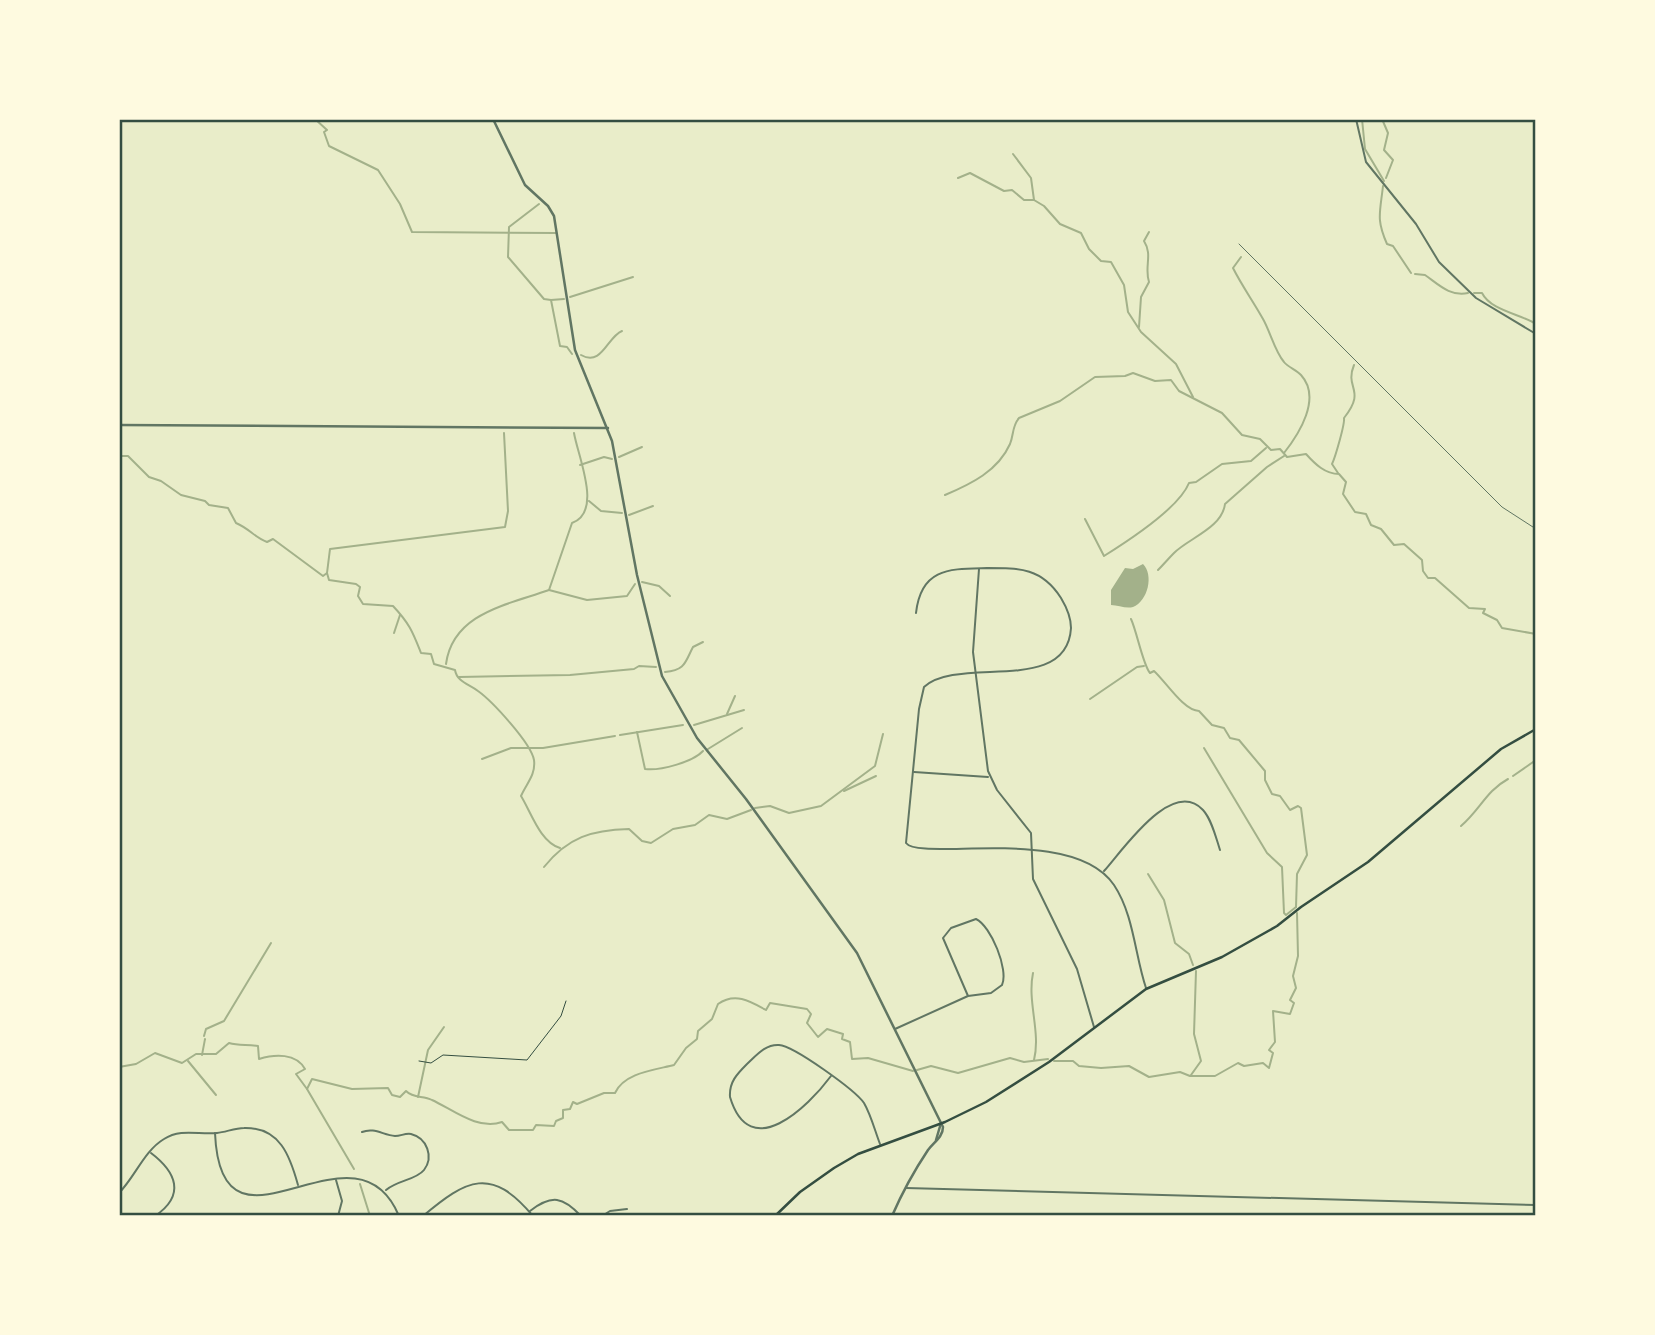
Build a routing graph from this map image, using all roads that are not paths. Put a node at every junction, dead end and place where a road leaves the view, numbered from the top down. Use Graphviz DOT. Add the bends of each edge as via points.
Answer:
graph roads {
  1 [pos="493,119"];
  2 [pos="1356,119"];
  3 [pos="1239,244"];
  4 [pos="1536,334"];
  5 [pos="119,425"];
  6 [pos="608,428"];
  7 [pos="1536,529"];
  8 [pos="979,569"];
  9 [pos="916,613"];
  10 [pos="976,674"];
  11 [pos="1536,729"];
  12 [pos="913,772"];
  13 [pos="990,777"];
  14 [pos="1220,850"];
  15 [pos="1033,851"];
  16 [pos="1103,872"];
  17 [pos="1146,989"];
  18 [pos="968,996"];
  19 [pos="1094,1028"];
  20 [pos="895,1029"];
  21 [pos="831,1076"];
  22 [pos="941,1124"];
  23 [pos="927,1128"];
  24 [pos="362,1132"];
  25 [pos="215,1133"];
  26 [pos="936,1139"];
  27 [pos="880,1146"];
  28 [pos="149,1152"];
  29 [pos="336,1178"];
  30 [pos="298,1186"];
  31 [pos="905,1188"];
  32 [pos="385,1191"];
  33 [pos="119,1193"];
  34 [pos="1536,1206"];
  35 [pos="627,1209"];
  36 [pos="529,1212"];
  37 [pos="155,1216"];
  38 [pos="338,1216"];
  39 [pos="399,1216"];
  40 [pos="422,1216"];
  41 [pos="533,1216"];
  42 [pos="581,1216"];
  43 [pos="602,1216"];
  44 [pos="775,1216"];
  45 [pos="892,1216"];
  1 -- 6 [label="street" via="525,185 554,216 575,350"];
  2 -- 4 [label="street" via="1366,162 1416,224 1439,262 1476,298"];
  3 -- 7 [label="lane" via="1502,508"];
  5 -- 6 [label="street"];
  6 -- 20 [label="street" via="663,678 697,738 853,948"];
  8 -- 9 [label="street" via="950,569 935,576 921,592"];
  8 -- 10 [label="street"];
  8 -- 10 [label="street" via="1040,574 1063,602 1071,624 1063,650 1046,664"];
  10 -- 12 [label="street" via="936,680 922,691"];
  10 -- 13 [label="street"];
  11 -- 17 [label="main road" via="1501,749 1368,862 1277,926 1222,957"];
  12 -- 13 [label="street"];
  12 -- 15 [label="street" via="906,841 910,848"];
  13 -- 15 [label="street" via="1030,830"];
  14 -- 16 [label="street" via="1203,810 1188,802 1175,802 1162,808"];
  15 -- 16 [label="street" via="1070,855"];
  15 -- 19 [label="street" via="1033,879 1077,969"];
  16 -- 17 [label="street" via="1123,901"];
  17 -- 19 [label="main road"];
  18 -- 18 [label="street" via="943,938 951,928 972,919 986,928 1005,976 996,991"];
  18 -- 20 [label="street"];
  19 -- 22 [label="main road" via="997,1096"];
  20 -- 22 [label="street"];
  21 -- 21 [label="street" via="807,1105 768,1128 746,1124 730,1097 735,1077 773,1045 792,1050"];
  21 -- 27 [label="street" via="861,1100"];
  22 -- 23 [label="main road"];
  22 -- 26 [label="street" via="944,1132"];
  23 -- 26 [label="street" via="936,1131"];
  23 -- 27 [label="main road"];
  24 -- 32 [label="street" via="413,1135 428,1150 428,1163 421,1173 397,1181"];
  25 -- 28 [label="street" via="175,1134"];
  25 -- 30 [label="street" via="248,1128 270,1134 289,1153"];
  25 -- 30 [label="street" via="219,1166 240,1190 267,1196"];
  26 -- 31 [label="street"];
  27 -- 44 [label="main road" via="823,1175"];
  28 -- 33 [label="street"];
  28 -- 37 [label="street" via="167,1166 174,1184 171,1200"];
  29 -- 30 [label="street"];
  29 -- 32 [label="street" via="366,1179"];
  29 -- 38 [label="street" via="342,1201"];
  31 -- 34 [label="street"];
  31 -- 45 [label="street"];
  32 -- 39 [label="street"];
  35 -- 43 [label="street"];
  36 -- 40 [label="street" via="502,1187 479,1182 456,1189"];
  36 -- 41 [label="street"];
  36 -- 42 [label="street" via="556,1198"];
}
